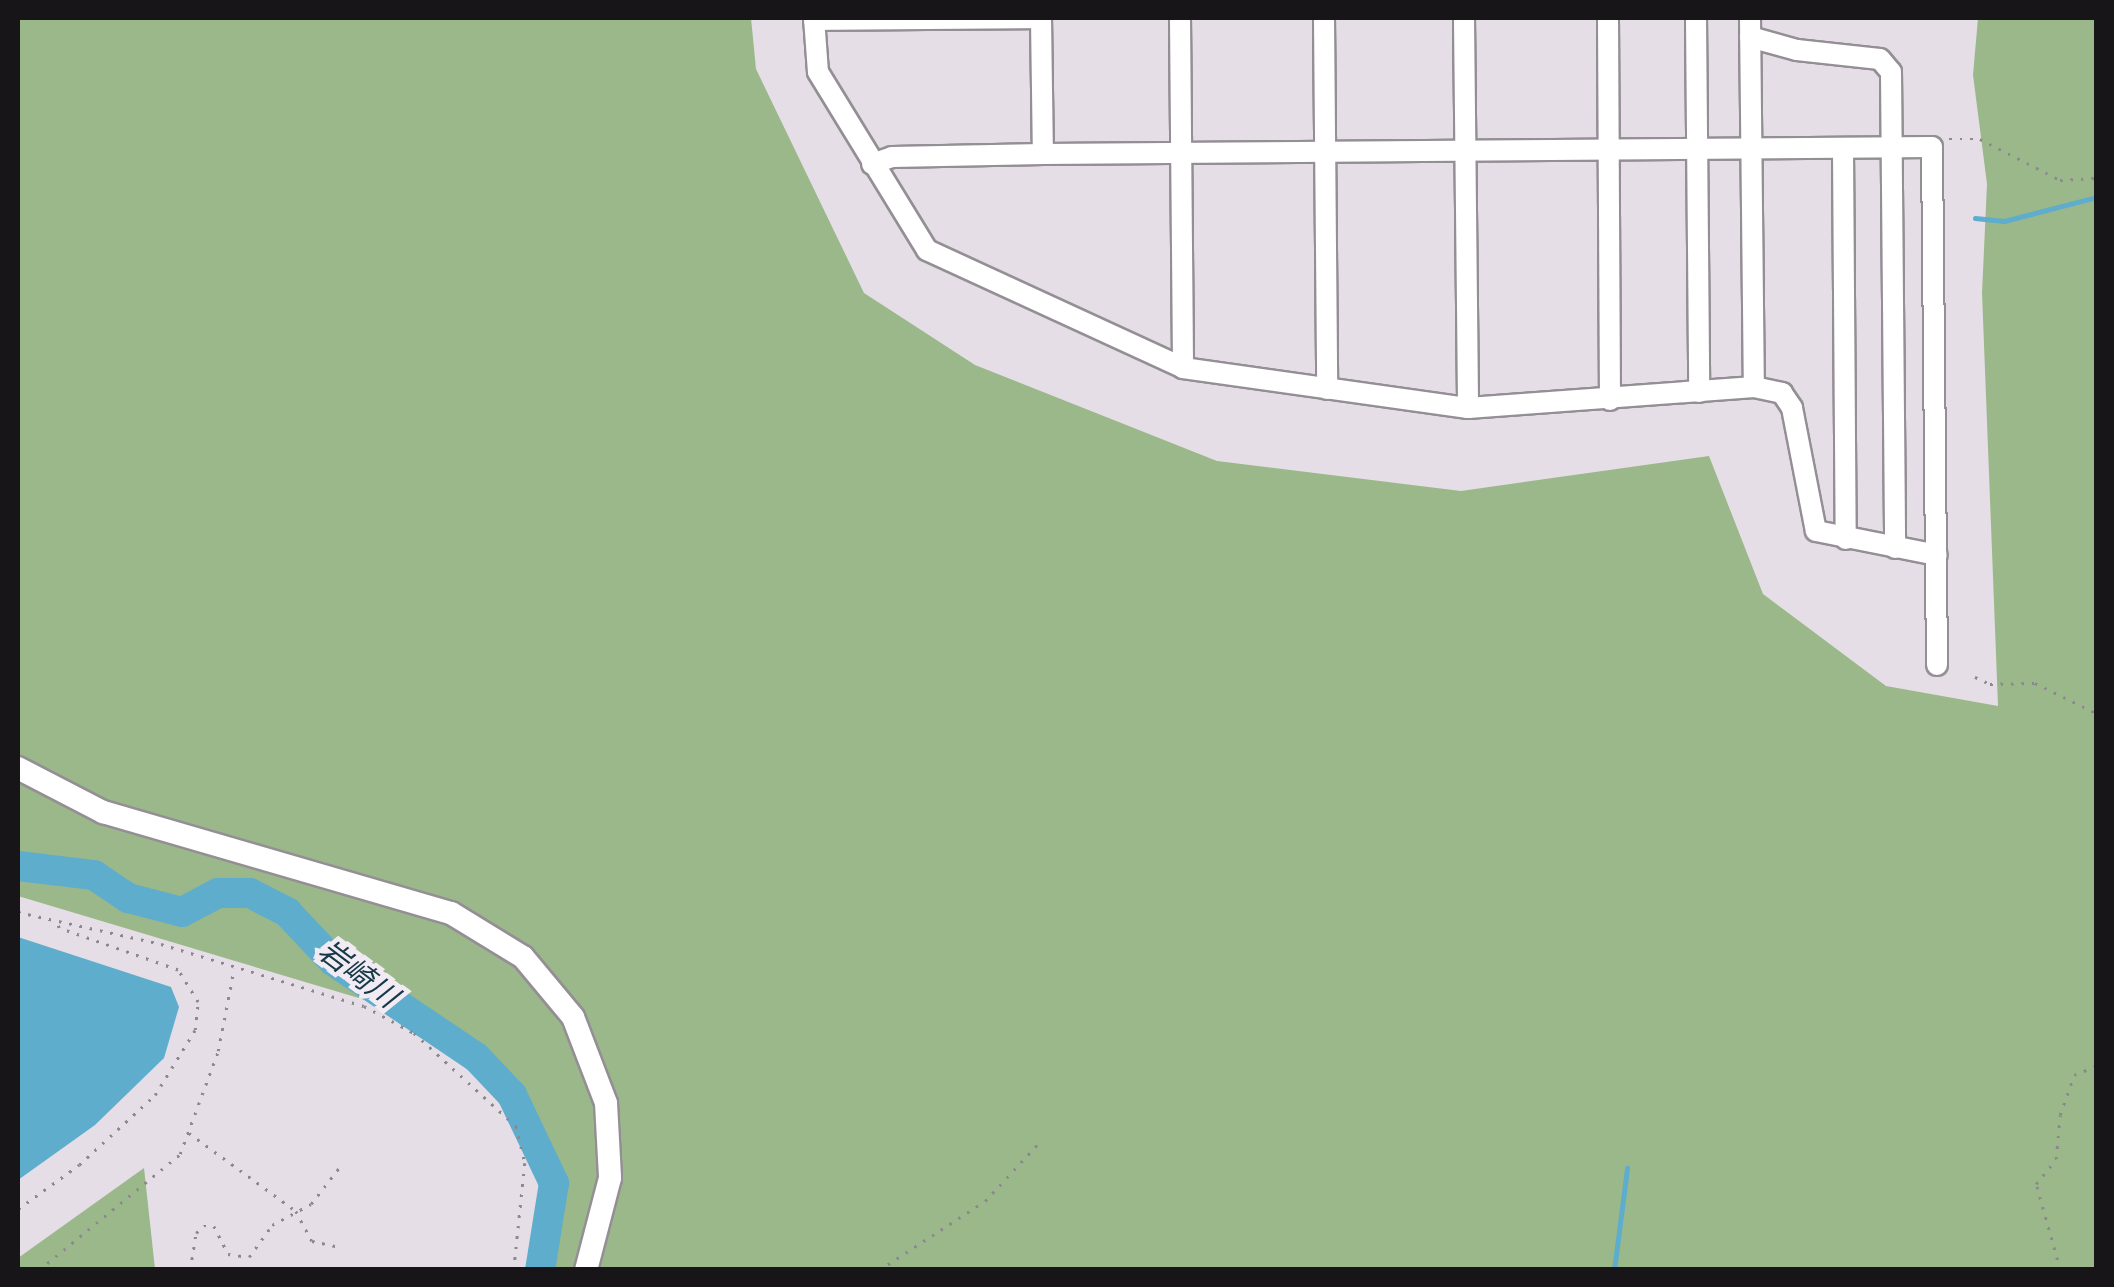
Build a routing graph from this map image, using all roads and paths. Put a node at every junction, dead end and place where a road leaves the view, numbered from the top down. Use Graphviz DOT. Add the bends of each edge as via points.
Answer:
graph roads {
  1 [pos="1041,18"];
  2 [pos="1180,18"];
  3 [pos="1324,18"];
  4 [pos="1464,18"];
  5 [pos="1608,18"];
  6 [pos="1696,18"];
  7 [pos="814,19"];
  8 [pos="1750,27"];
  9 [pos="1890,147"];
  10 [pos="1932,147"];
  11 [pos="1842,150"];
  12 [pos="1608,151"];
  13 [pos="1698,151"];
  14 [pos="1752,151"];
  15 [pos="1465,153"];
  16 [pos="1043,154"];
  17 [pos="1181,154"];
  18 [pos="1325,154"];
  19 [pos="872,164"];
  20 [pos="2096,178"];
  21 [pos="1183,368"];
  22 [pos="1754,387"];
  23 [pos="1327,389"];
  24 [pos="1699,392"];
  25 [pos="1610,400"];
  26 [pos="1468,408"];
  27 [pos="1846,539"];
  28 [pos="1895,548"];
  29 [pos="1937,554"];
  30 [pos="1937,664"];
  31 [pos="1974,677"];
  32 [pos="2096,713"];
  33 [pos="18,768"];
  34 [pos="18,912"];
  35 [pos="54,916"];
  36 [pos="235,967"];
  37 [pos="2096,1066"];
  38 [pos="187,1132"];
  39 [pos="1038,1144"];
  40 [pos="342,1164"];
  41 [pos="18,1209"];
  42 [pos="296,1211"];
  43 [pos="336,1246"];
  44 [pos="38,1270"];
  45 [pos="190,1270"];
  46 [pos="514,1270"];
  47 [pos="586,1270"];
  48 [pos="879,1270"];
  49 [pos="2060,1270"];
  1 -- 7 [label="street"];
  1 -- 16 [label="street"];
  2 -- 17 [label="street"];
  3 -- 18 [label="street"];
  4 -- 15 [label="street"];
  5 -- 12 [label="street"];
  6 -- 13 [label="street"];
  7 -- 19 [label="street" via="818,72"];
  8 -- 9 [label="street" via="1797,50 1880,59 1891,72"];
  8 -- 14 [label="street"];
  9 -- 10 [label="street"];
  9 -- 11 [label="street"];
  9 -- 28 [label="street"];
  10 -- 20 [label="path" via="1935,138 1980,139 2060,180"];
  10 -- 29 [label="street"];
  11 -- 14 [label="street"];
  11 -- 27 [label="street"];
  12 -- 13 [label="street"];
  12 -- 15 [label="street"];
  12 -- 25 [label="street"];
  13 -- 14 [label="street"];
  13 -- 24 [label="street"];
  14 -- 22 [label="street"];
  15 -- 18 [label="street"];
  15 -- 26 [label="street"];
  16 -- 17 [label="street"];
  16 -- 19 [label="street" via="892,157"];
  17 -- 18 [label="street"];
  17 -- 21 [label="street"];
  18 -- 23 [label="street"];
  19 -- 21 [label="street" via="926,250"];
  21 -- 23 [label="street"];
  22 -- 24 [label="street"];
  22 -- 27 [label="street" via="1789,398 1811,525"];
  23 -- 26 [label="street"];
  24 -- 25 [label="street"];
  25 -- 26 [label="street"];
  27 -- 28 [label="street"];
  28 -- 29 [label="street"];
  29 -- 30 [label="street"];
  31 -- 32 [label="path" via="1990,684 2036,683"];
  33 -- 47 [label="street" via="104,812 467,920 523,957 572,1017 606,1103 610,1178"];
  34 -- 35 [label="path"];
  35 -- 36 [label="path"];
  35 -- 41 [label="path" via="59,928 178,970 198,1002 195,1030 155,1095 79,1166"];
  36 -- 38 [label="path" via="218,1051"];
  36 -- 46 [label="path" via="364,1006 414,1033 494,1100 516,1126 525,1163"];
  37 -- 49 [label="path" via="2074,1075 2060,1115 2056,1159 2036,1184"];
  38 -- 42 [label="path"];
  38 -- 44 [label="path" via="180,1154 161,1174"];
  39 -- 48 [label="path" via="985,1200"];
  40 -- 42 [label="path" via="311,1204"];
  42 -- 43 [label="path" via="312,1242"];
  42 -- 45 [label="path" via="272,1225 250,1257 228,1254 214,1226 204,1226 196,1233"];
}
